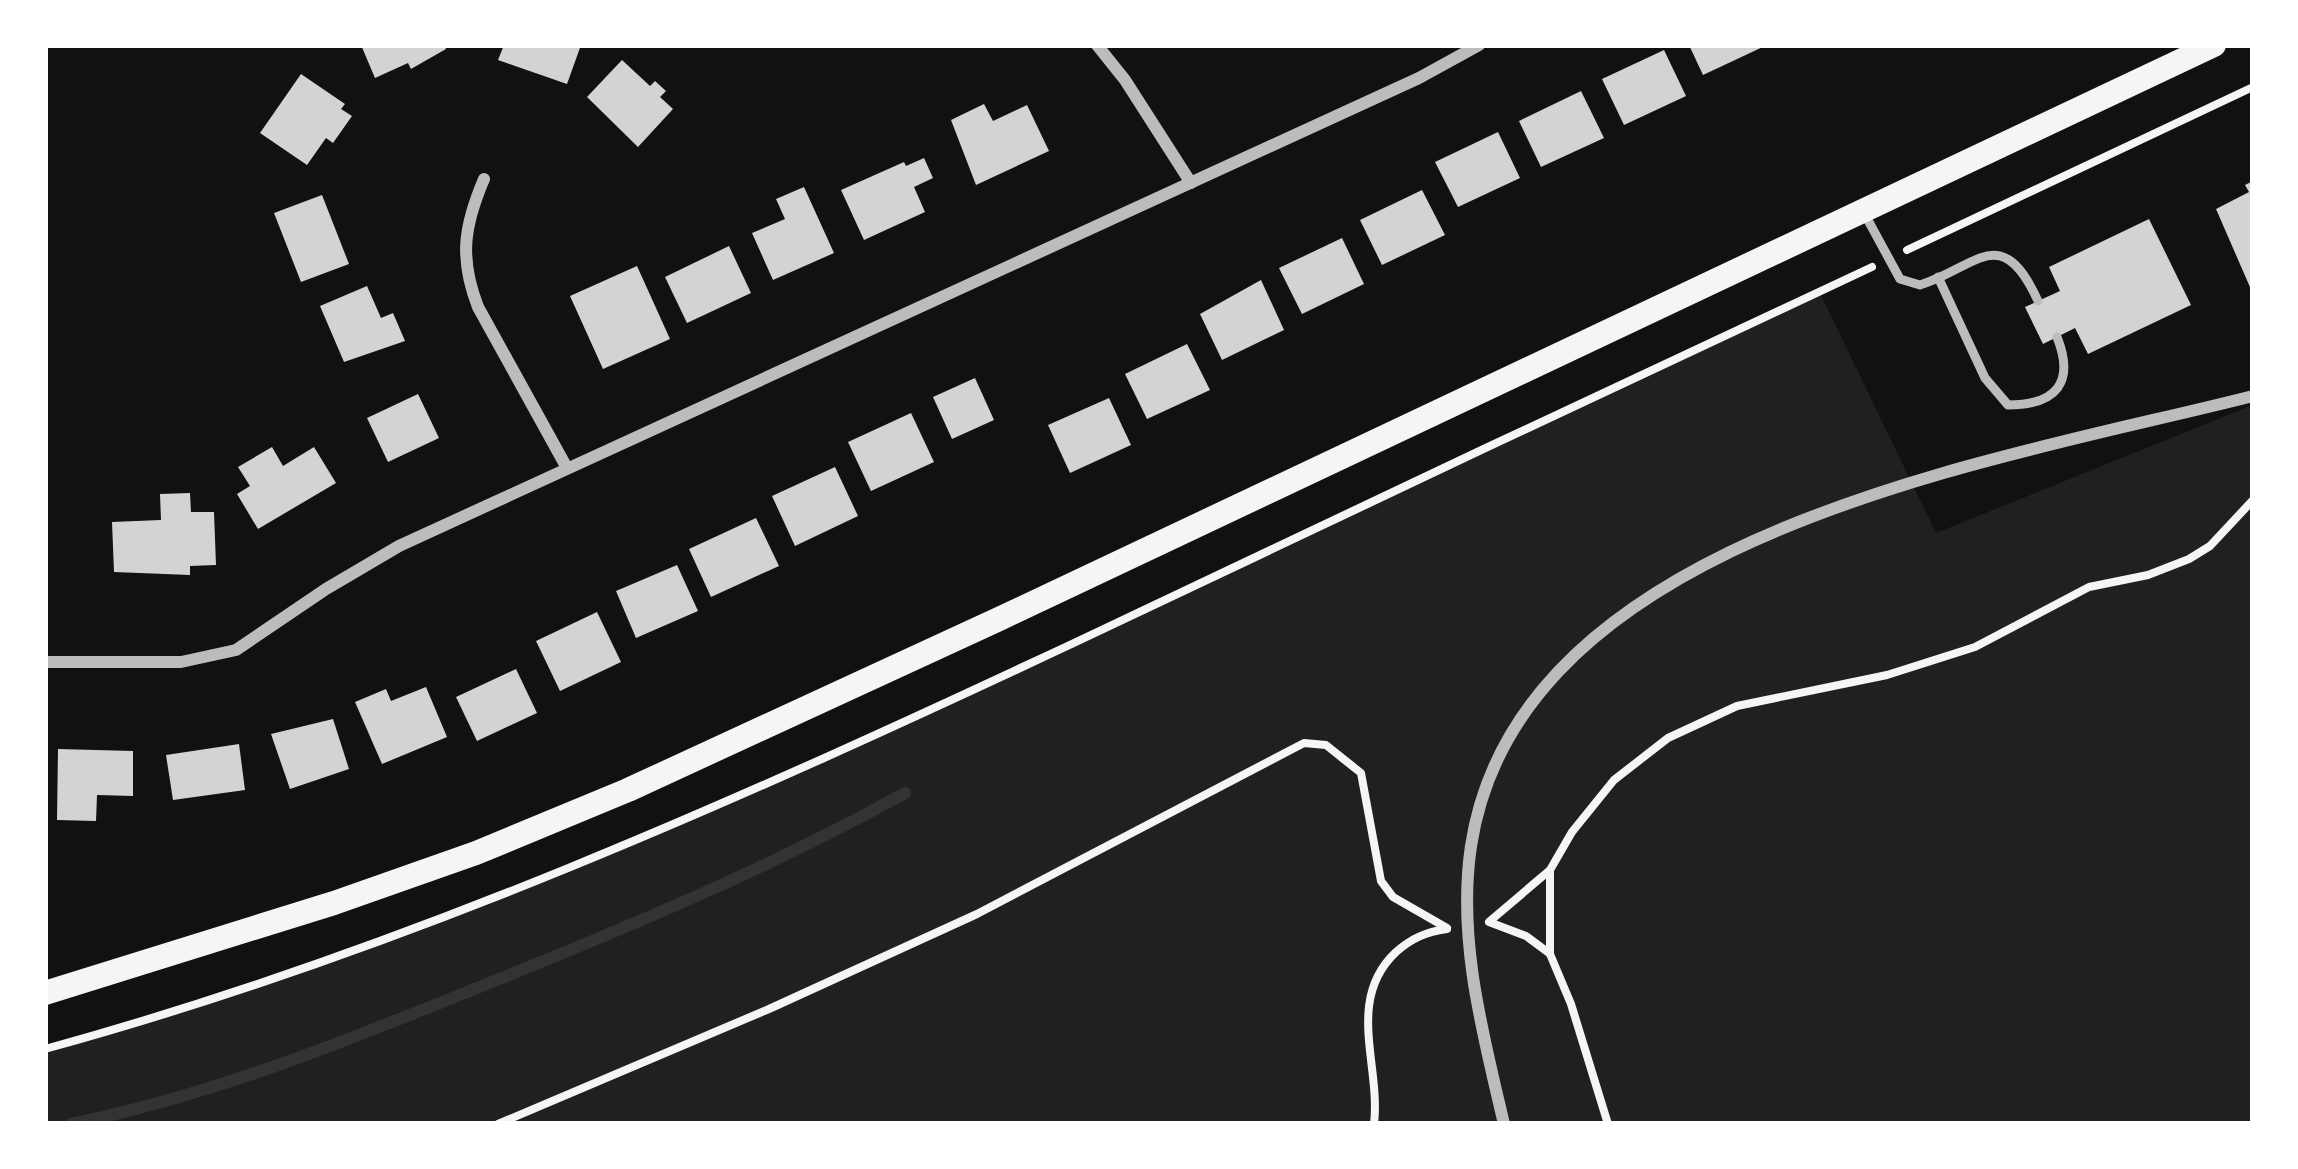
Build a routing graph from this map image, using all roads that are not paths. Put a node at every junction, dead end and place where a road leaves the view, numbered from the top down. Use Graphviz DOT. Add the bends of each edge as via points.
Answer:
graph roads {
  1 [pos="1097,45"];
  2 [pos="1479,45"];
  3 [pos="2214,45"];
  4 [pos="484,179"];
  5 [pos="1191,183"];
  6 [pos="1863,211"];
  7 [pos="1938,277"];
  8 [pos="2038,301"];
  9 [pos="2057,337"];
  10 [pos="2253,396"];
  11 [pos="567,468"];
  12 [pos="45,662"];
  13 [pos="45,993"];
  14 [pos="1504,1124"];
  1 -- 5 [label="street"];
  2 -- 5 [label="street"];
  3 -- 6 [label="main road"];
  4 -- 11 [label="street" via="468,218 467,279"];
  5 -- 11 [label="street"];
  6 -- 7 [label="lane" via="1900,279 1921,285"];
  6 -- 13 [label="main road" via="628,790 334,903"];
  7 -- 8 [label="lane" via="1972,258 1996,256 2017,265"];
  7 -- 9 [label="lane" via="1984,379 2008,406 2038,400 2065,379"];
  10 -- 14 [label="street" via="1848,501 1722,555 1574,655 1500,755 1471,847 1470,957"];
  11 -- 12 [label="street" via="399,546 236,650 181,662"];
}
